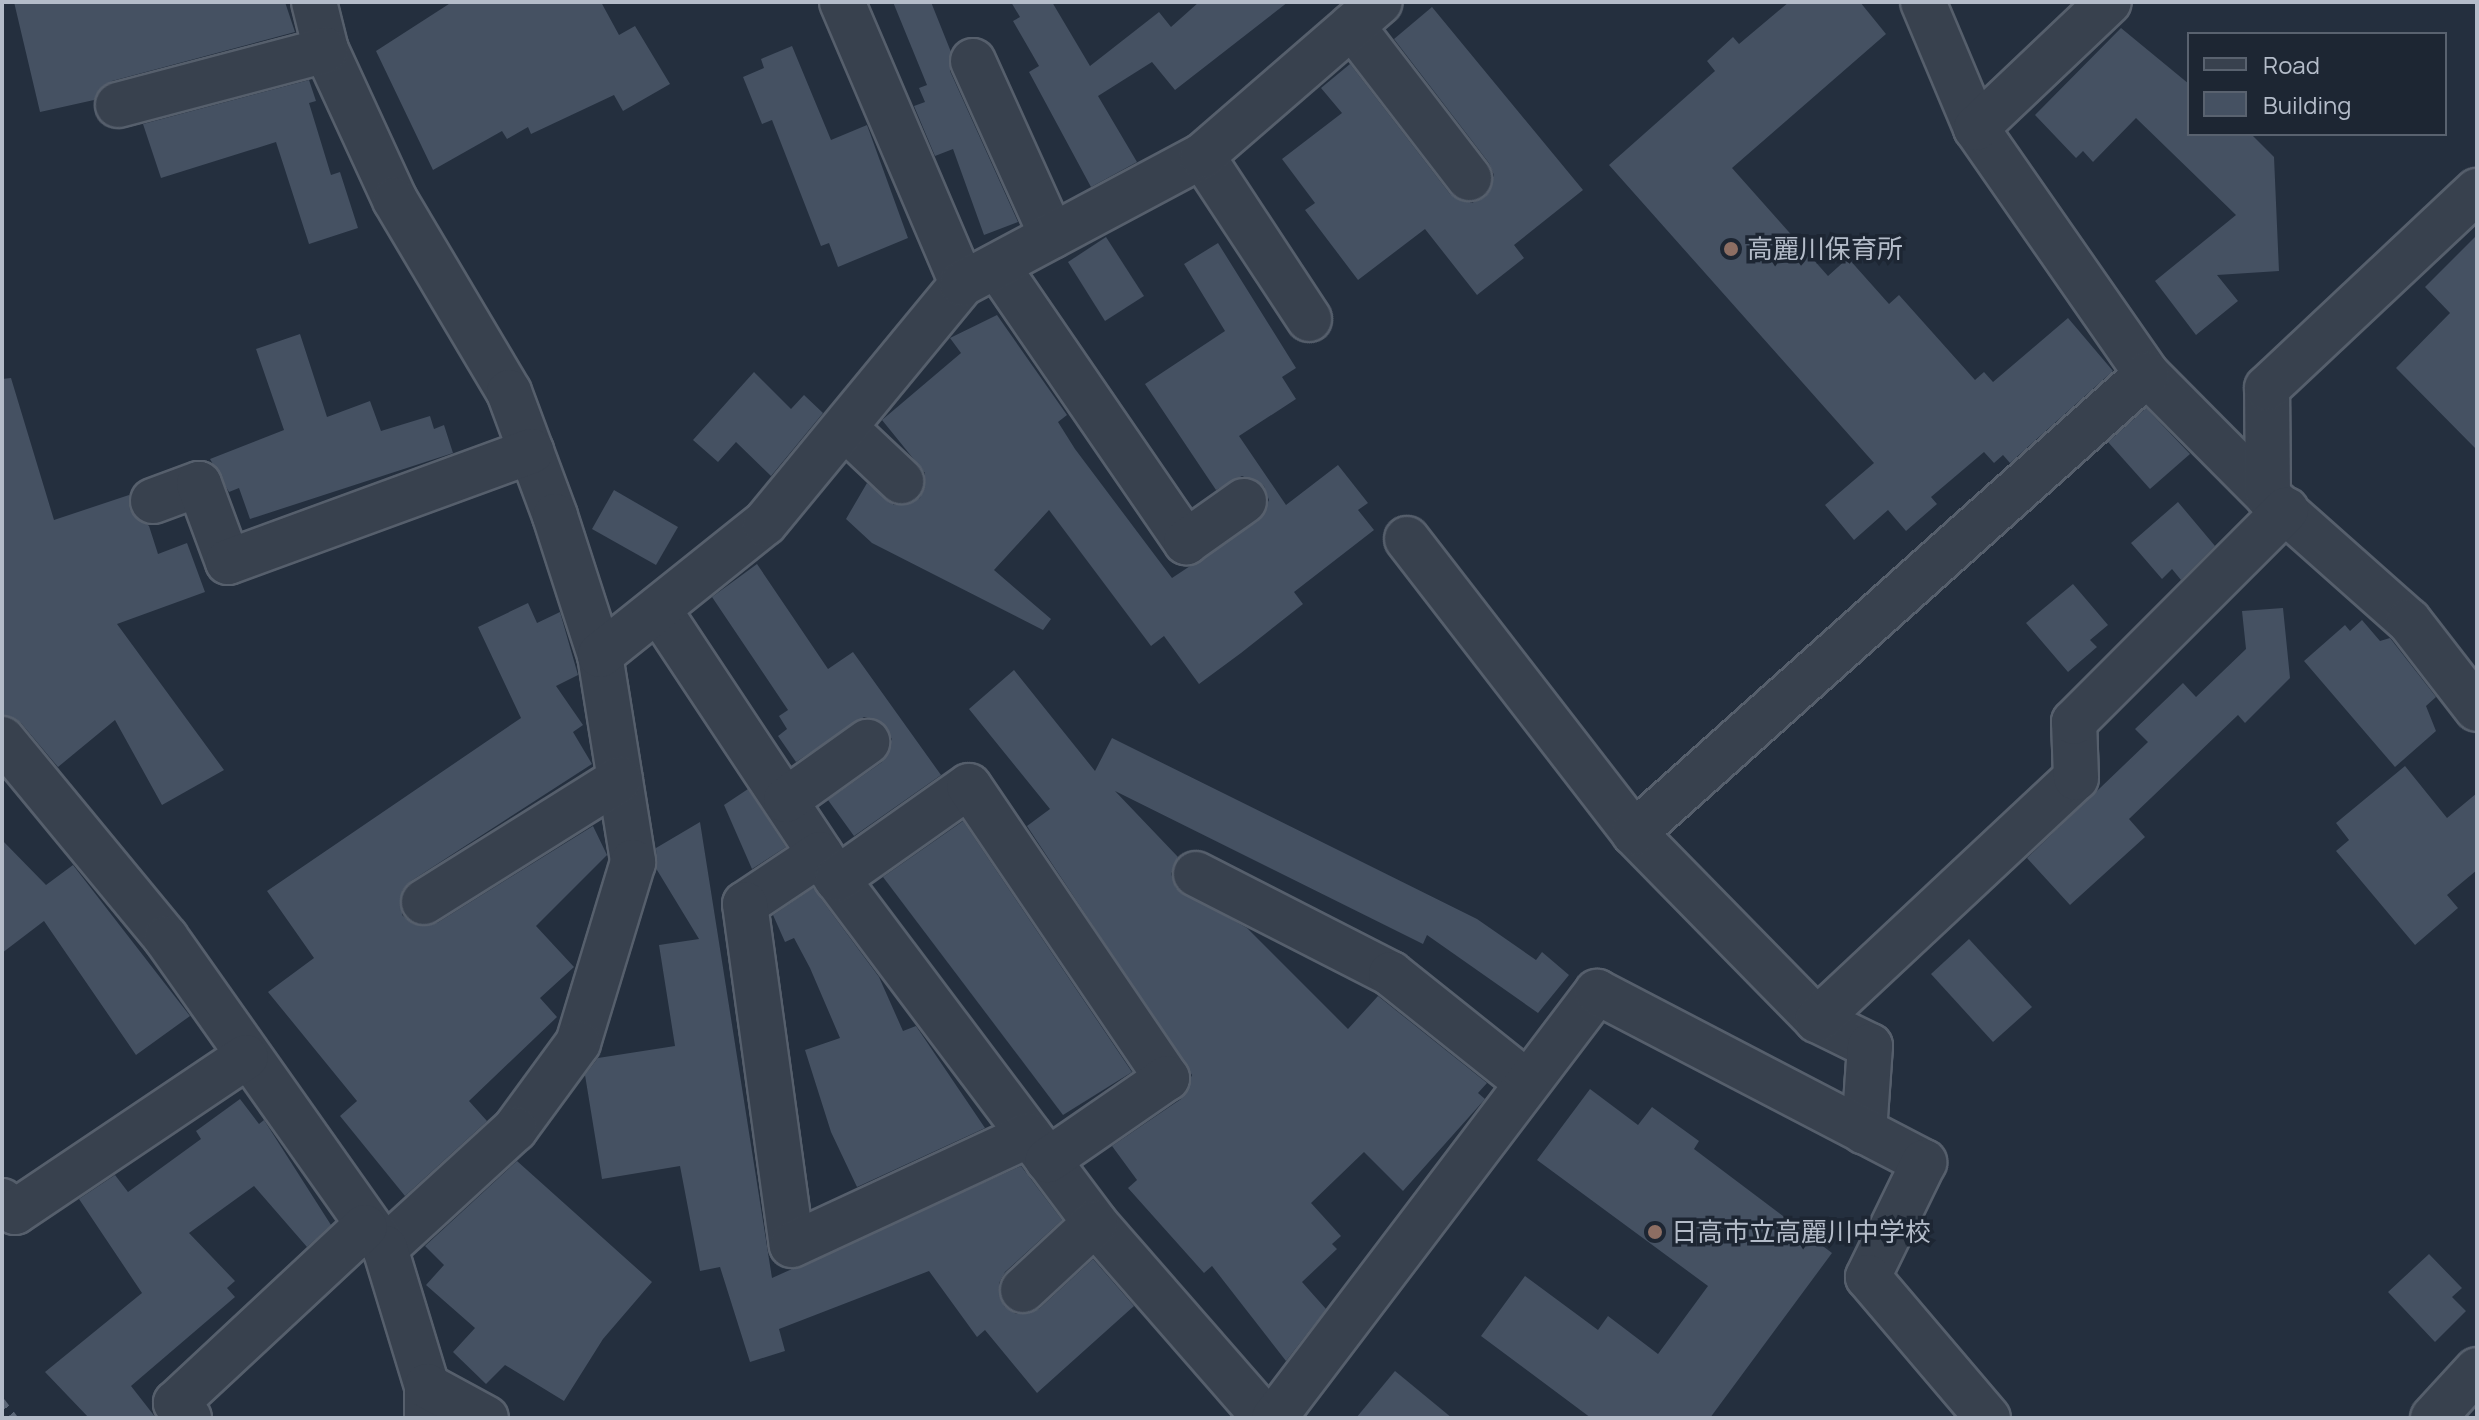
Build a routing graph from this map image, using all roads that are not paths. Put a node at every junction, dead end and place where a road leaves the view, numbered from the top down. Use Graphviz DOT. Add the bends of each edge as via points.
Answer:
graph roads {
  1 [pos="314,2"];
  2 [pos="842,2"];
  3 [pos="1923,2"];
  4 [pos="2109,2"];
  5 [pos="1366,14"];
  6 [pos="326,50"];
  7 [pos="973,61"];
  8 [pos="118,105"];
  9 [pos="1976,128"];
  10 [pos="1202,156"];
  11 [pos="1469,178"];
  12 [pos="2477,191"];
  13 [pos="1052,236"];
  14 [pos="980,275"];
  15 [pos="1309,319"];
  16 [pos="2147,374"];
  17 [pos="846,429"];
  18 [pos="531,451"];
  19 [pos="901,481"];
  20 [pos="153,501"];
  21 [pos="1244,501"];
  22 [pos="2277,503"];
  23 [pos="1407,539"];
  24 [pos="658,609"];
  25 [pos="600,655"];
  26 [pos="2477,709"];
  27 [pos="2,739"];
  28 [pos="867,742"];
  29 [pos="620,779"];
  30 [pos="786,800"];
  31 [pos="1634,833"];
  32 [pos="828,866"];
  33 [pos="1196,874"];
  34 [pos="424,902"];
  35 [pos="1817,1020"];
  36 [pos="246,1057"];
  37 [pos="1525,1081"];
  38 [pos="1864,1132"];
  39 [pos="1039,1148"];
  40 [pos="2,1201"];
  41 [pos="1095,1223"];
  42 [pos="375,1237"];
  43 [pos="1023,1290"];
  44 [pos="2477,1370"];
  45 [pos="427,1402"];
  46 [pos="189,1418"];
  47 [pos="486,1418"];
  48 [pos="1265,1418"];
  49 [pos="1274,1418"];
  50 [pos="1988,1418"];
  51 [pos="2433,1418"];
  1 -- 6 [label="street"];
  2 -- 14 [label="street"];
  3 -- 9 [label="street"];
  4 -- 9 [label="street"];
  5 -- 10 [label="street"];
  5 -- 11 [label="street"];
  6 -- 8 [label="street"];
  6 -- 18 [label="street" via="395,200 509,392"];
  7 -- 13 [label="street"];
  9 -- 16 [label="street"];
  10 -- 13 [label="street"];
  10 -- 15 [label="street"];
  12 -- 22 [label="street" via="2267,388"];
  13 -- 14 [label="street"];
  14 -- 17 [label="street"];
  14 -- 21 [label="street" via="1186,542"];
  16 -- 22 [label="street"];
  16 -- 31 [label="street"];
  17 -- 19 [label="street"];
  17 -- 24 [label="street" via="765,523"];
  18 -- 20 [label="street" via="228,562 199,484"];
  18 -- 25 [label="street"];
  22 -- 26 [label="street" via="2409,621"];
  22 -- 35 [label="street" via="2074,722 2076,778"];
  23 -- 31 [label="street"];
  24 -- 25 [label="street"];
  24 -- 30 [label="street"];
  25 -- 29 [label="street"];
  27 -- 36 [label="street" via="166,938"];
  28 -- 30 [label="street"];
  29 -- 34 [label="street"];
  29 -- 42 [label="street" via="633,862 578,1043 515,1129"];
  30 -- 32 [label="street"];
  31 -- 35 [label="street"];
  32 -- 39 [label="street"];
  32 -- 39 [label="street" via="969,786 1167,1078"];
  32 -- 39 [label="street" via="745,904 792,1245"];
  33 -- 37 [label="street" via="1391,974"];
  35 -- 38 [label="street" via="1870,1046"];
  36 -- 40 [label="street" via="15,1212"];
  36 -- 42 [label="street"];
  37 -- 38 [label="street" via="1597,992"];
  37 -- 49 [label="street"];
  38 -- 50 [label="street" via="1924,1162 1868,1277"];
  39 -- 41 [label="street"];
  41 -- 43 [label="street"];
  41 -- 48 [label="street"];
  42 -- 45 [label="street"];
  42 -- 46 [label="street" via="176,1403"];
  44 -- 51 [label="street"];
  45 -- 47 [label="street"];
}
